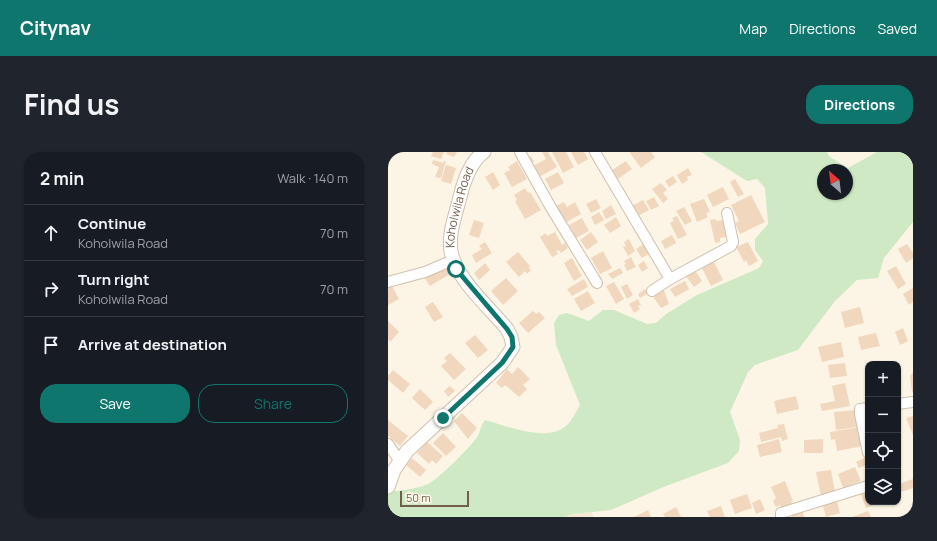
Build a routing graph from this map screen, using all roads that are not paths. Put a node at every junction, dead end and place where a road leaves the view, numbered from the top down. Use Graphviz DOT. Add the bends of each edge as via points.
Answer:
graph roads {
  1 [pos="484,152"];
  2 [pos="520,152"];
  3 [pos="595,152"];
  4 [pos="727,212"];
  5 [pos="454,260"];
  6 [pos="670,279"];
  7 [pos="388,282"];
  8 [pos="597,283"];
  9 [pos="652,291"];
  10 [pos="913,402"];
  11 [pos="901,404"];
  12 [pos="865,408"];
  13 [pos="865,438"];
  14 [pos="388,444"];
  15 [pos="400,460"];
  16 [pos="388,487"];
  17 [pos="865,487"];
  18 [pos="781,517"];
  1 -- 5 [label="street, Koholwila Road" via="471,166 461,194 452,230 451,250"];
  2 -- 8 [label="street"];
  3 -- 6 [label="street"];
  4 -- 6 [label="street" via="733,242 731,246"];
  5 -- 7 [label="street" via="425,272"];
  5 -- 15 [label="street, Koholwila Road" via="456,269 507,329 512,337 513,347 502,363"];
  6 -- 9 [label="street"];
  10 -- 11 [label="street"];
  12 -- 13 [label="street" via="860,409 860,414"];
  14 -- 15 [label="street"];
  15 -- 16 [label="street, Koholwila Road"];
  17 -- 18 [label="street" via="781,513"];
}
